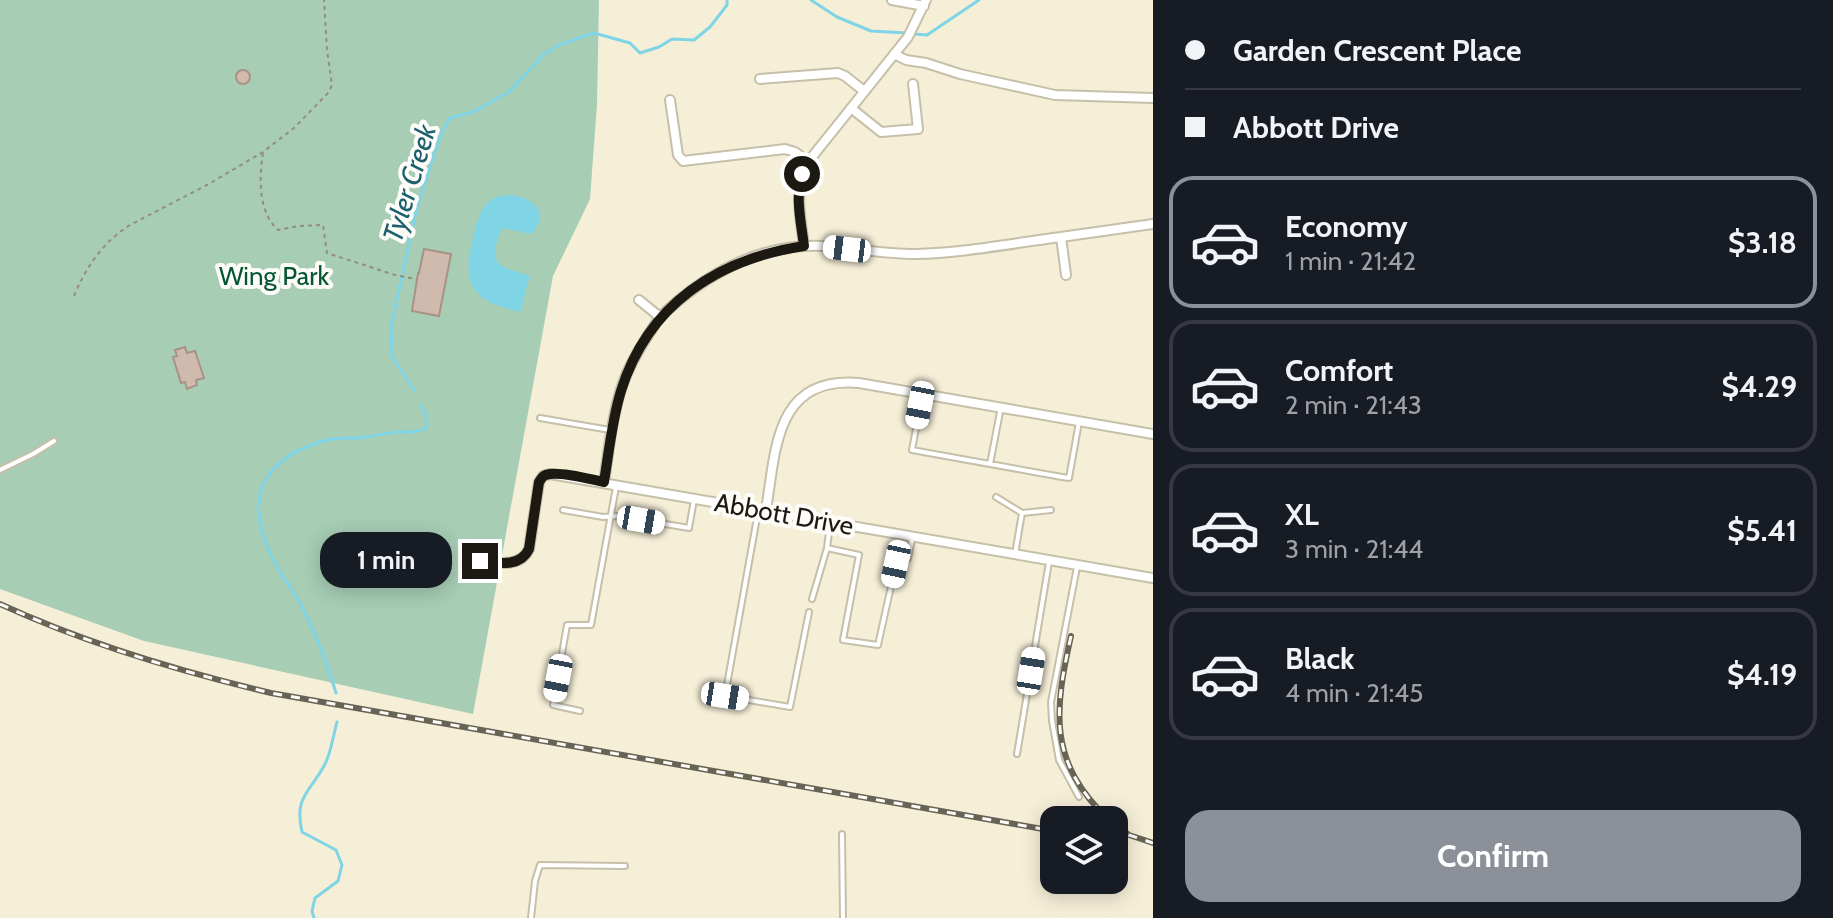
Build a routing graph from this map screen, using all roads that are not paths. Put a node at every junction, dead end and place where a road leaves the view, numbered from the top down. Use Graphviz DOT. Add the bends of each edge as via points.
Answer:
graph roads {
  1 [pos="892,0"];
  2 [pos="925,3"];
  3 [pos="896,51"];
  4 [pos="760,79"];
  5 [pos="913,84"];
  6 [pos="864,91"];
  7 [pos="1153,98"];
  8 [pos="670,100"];
  9 [pos="851,108"];
  10 [pos="808,162"];
  11 [pos="1153,224"];
  12 [pos="1061,237"];
  13 [pos="804,246"];
  14 [pos="1066,275"];
  15 [pos="639,300"];
  16 [pos="660,317"];
  17 [pos="922,393"];
  18 [pos="1001,407"];
  19 [pos="540,418"];
  20 [pos="1079,422"];
  21 [pos="612,430"];
  22 [pos="1153,434"];
  23 [pos="54,441"];
  24 [pos="990,464"];
  25 [pos="0,470"];
  26 [pos="604,482"];
  27 [pos="616,484"];
  28 [pos="996,497"];
  29 [pos="694,498"];
  30 [pos="563,510"];
  31 [pos="762,510"];
  32 [pos="1051,510"];
  33 [pos="1022,513"];
  34 [pos="610,517"];
  35 [pos="830,522"];
  36 [pos="913,536"];
  37 [pos="827,548"];
  38 [pos="1015,554"];
  39 [pos="1049,560"];
  40 [pos="480,561"];
  41 [pos="1078,565"];
  42 [pos="1153,578"];
  43 [pos="812,599"];
  44 [pos="809,612"];
  45 [pos="580,711"];
  46 [pos="1017,754"];
  47 [pos="1079,797"];
  48 [pos="842,834"];
  49 [pos="625,866"];
  50 [pos="531,918"];
  51 [pos="843,918"];
  1 -- 2 [label="street"];
  2 -- 3 [label="street"];
  3 -- 6 [label="street"];
  3 -- 7 [label="street" via="906,60 1055,95"];
  4 -- 6 [label="street" via="838,73"];
  5 -- 9 [label="street" via="918,129 881,132"];
  6 -- 9 [label="street"];
  8 -- 10 [label="street" via="683,161 785,149"];
  9 -- 10 [label="street"];
  10 -- 13 [label="street" via="798,190"];
  11 -- 12 [label="street"];
  12 -- 13 [label="street" via="915,254"];
  12 -- 14 [label="street"];
  13 -- 16 [label="street" via="763,253 719,272"];
  15 -- 16 [label="street"];
  16 -- 21 [label="street" via="624,380"];
  17 -- 18 [label="street"];
  17 -- 24 [label="lane" via="912,450"];
  17 -- 31 [label="street" via="847,382 804,396 780,428"];
  18 -- 20 [label="street"];
  18 -- 24 [label="lane"];
  19 -- 21 [label="lane"];
  20 -- 22 [label="street"];
  20 -- 24 [label="lane" via="1069,478"];
  21 -- 26 [label="street"];
  23 -- 25 [label="lane"];
  26 -- 27 [label="street, Abbott Drive"];
  26 -- 40 [label="street, Abbott Drive" via="543,476 525,556 513,562"];
  27 -- 29 [label="street, Abbott Drive"];
  27 -- 34 [label="lane"];
  28 -- 33 [label="lane"];
  29 -- 31 [label="street, Abbott Drive"];
  29 -- 34 [label="lane" via="689,528"];
  30 -- 34 [label="lane"];
  31 -- 35 [label="street, Abbott Drive"];
  31 -- 44 [label="lane" via="725,696 790,707"];
  32 -- 33 [label="lane"];
  33 -- 38 [label="lane"];
  34 -- 45 [label="lane" via="591,625 567,625 553,705"];
  35 -- 36 [label="street, Abbott Drive"];
  35 -- 37 [label="lane"];
  36 -- 37 [label="lane" via="908,559 896,564 878,645 843,640 859,555"];
  36 -- 38 [label="street, Abbott Drive"];
  37 -- 43 [label="lane"];
  38 -- 39 [label="street, Abbott Drive"];
  39 -- 41 [label="street, Abbott Drive"];
  39 -- 46 [label="lane"];
  41 -- 42 [label="street, Abbott Drive"];
  41 -- 47 [label="lane" via="1051,702 1059,760"];
  48 -- 51 [label="lane"];
  49 -- 50 [label="lane" via="540,865"];
}
